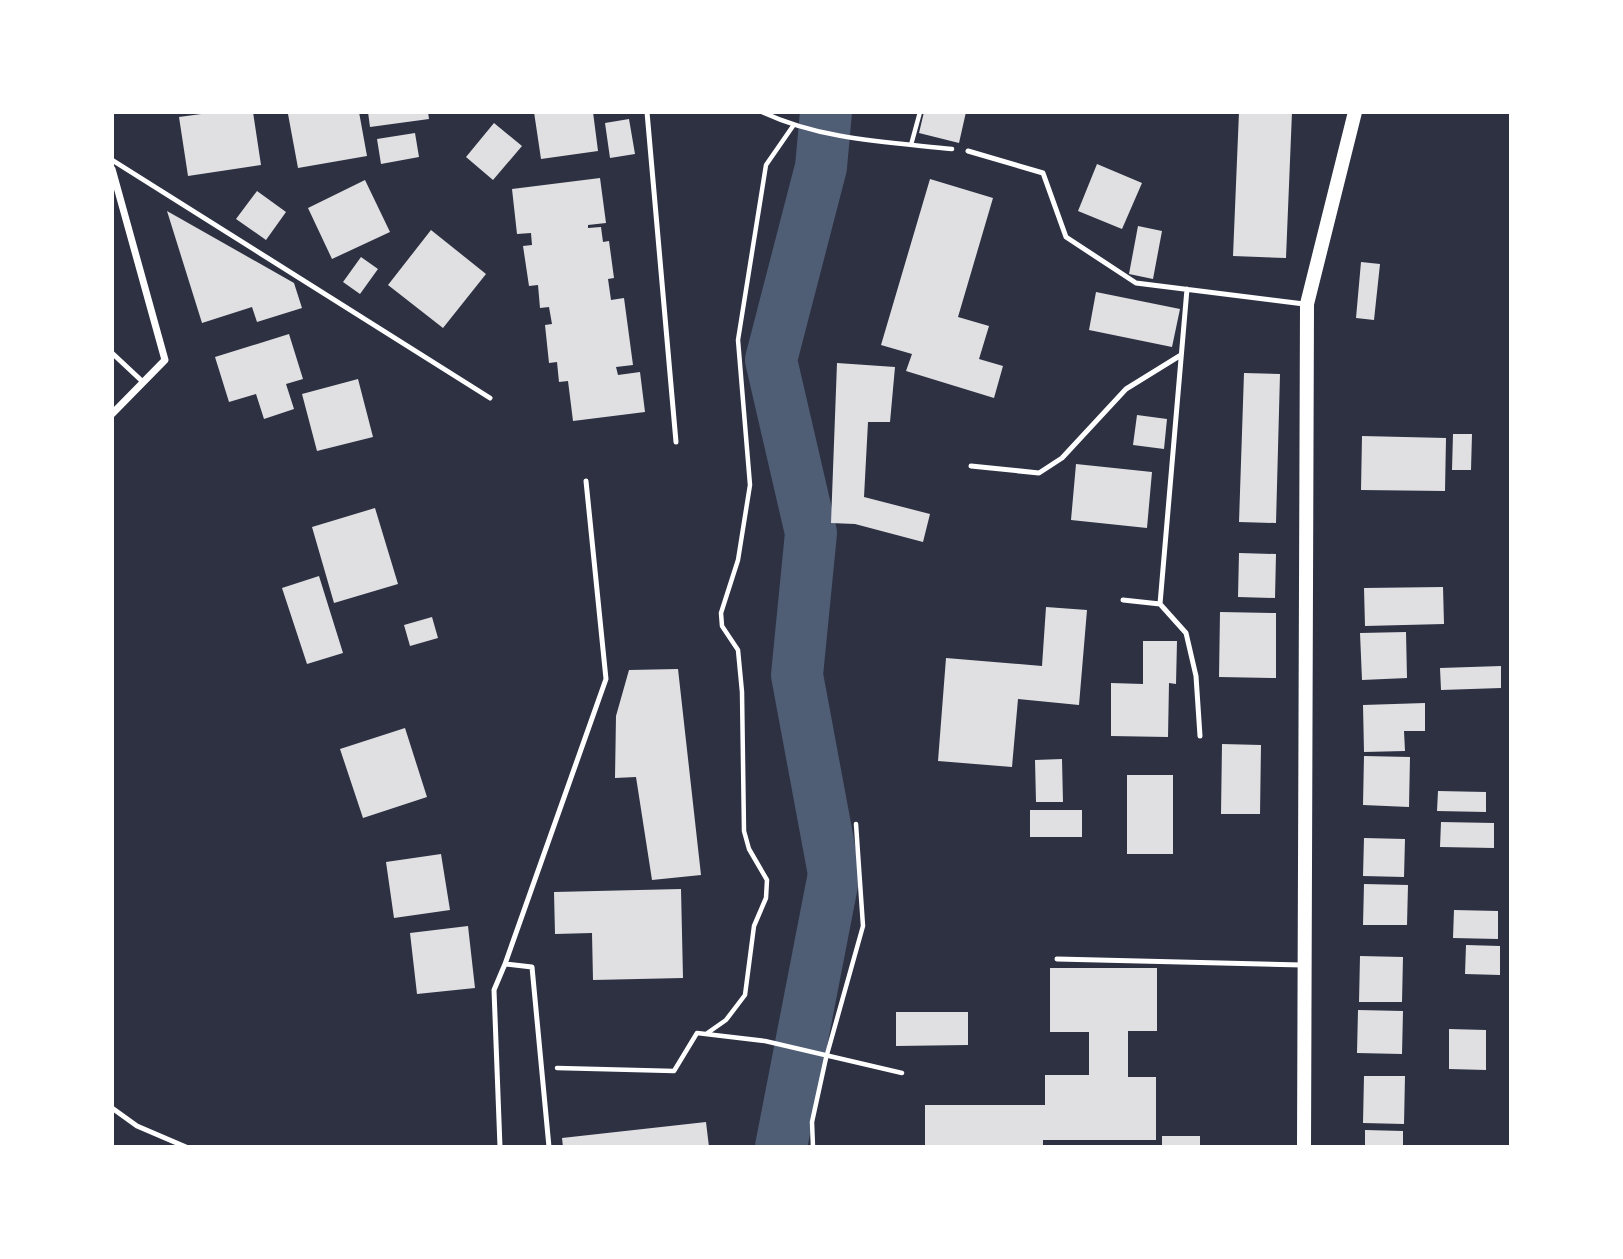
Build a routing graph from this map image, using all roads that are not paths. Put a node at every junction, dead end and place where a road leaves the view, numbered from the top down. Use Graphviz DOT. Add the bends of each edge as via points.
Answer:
graph roads {
  1 [pos="647,112"];
  2 [pos="1355,112"];
  3 [pos="968,151"];
  4 [pos="112,160"];
  5 [pos="112,169"];
  6 [pos="1187,289"];
  7 [pos="1307,304"];
  8 [pos="112,353"];
  9 [pos="1181,355"];
  10 [pos="143,382"];
  11 [pos="490,398"];
  12 [pos="112,414"];
  13 [pos="677,442"];
  14 [pos="971,466"];
  15 [pos="586,481"];
  16 [pos="1123,600"];
  17 [pos="1160,604"];
  18 [pos="1200,736"];
  19 [pos="1057,960"];
  20 [pos="505,964"];
  21 [pos="1305,965"];
  22 [pos="112,1108"];
  23 [pos="186,1147"];
  24 [pos="500,1147"];
  25 [pos="549,1147"];
  26 [pos="1304,1147"];
  1 -- 13 [label="lane"];
  2 -- 7 [label="main road"];
  3 -- 6 [label="lane" via="1043,173 1066,237 1136,283"];
  4 -- 11 [label="lane"];
  5 -- 10 [label="street" via="164,360"];
  6 -- 7 [label="lane"];
  6 -- 9 [label="lane"];
  7 -- 21 [label="main road"];
  8 -- 10 [label="lane"];
  9 -- 14 [label="lane" via="1126,389 1062,458 1039,473"];
  9 -- 17 [label="lane"];
  10 -- 12 [label="street"];
  15 -- 20 [label="lane" via="606,680"];
  16 -- 17 [label="lane"];
  17 -- 18 [label="lane" via="1186,633 1196,676"];
  19 -- 21 [label="lane"];
  20 -- 24 [label="lane" via="494,990"];
  20 -- 25 [label="lane" via="532,967"];
  21 -- 26 [label="main road"];
  22 -- 23 [label="lane" via="137,1126"];
}
